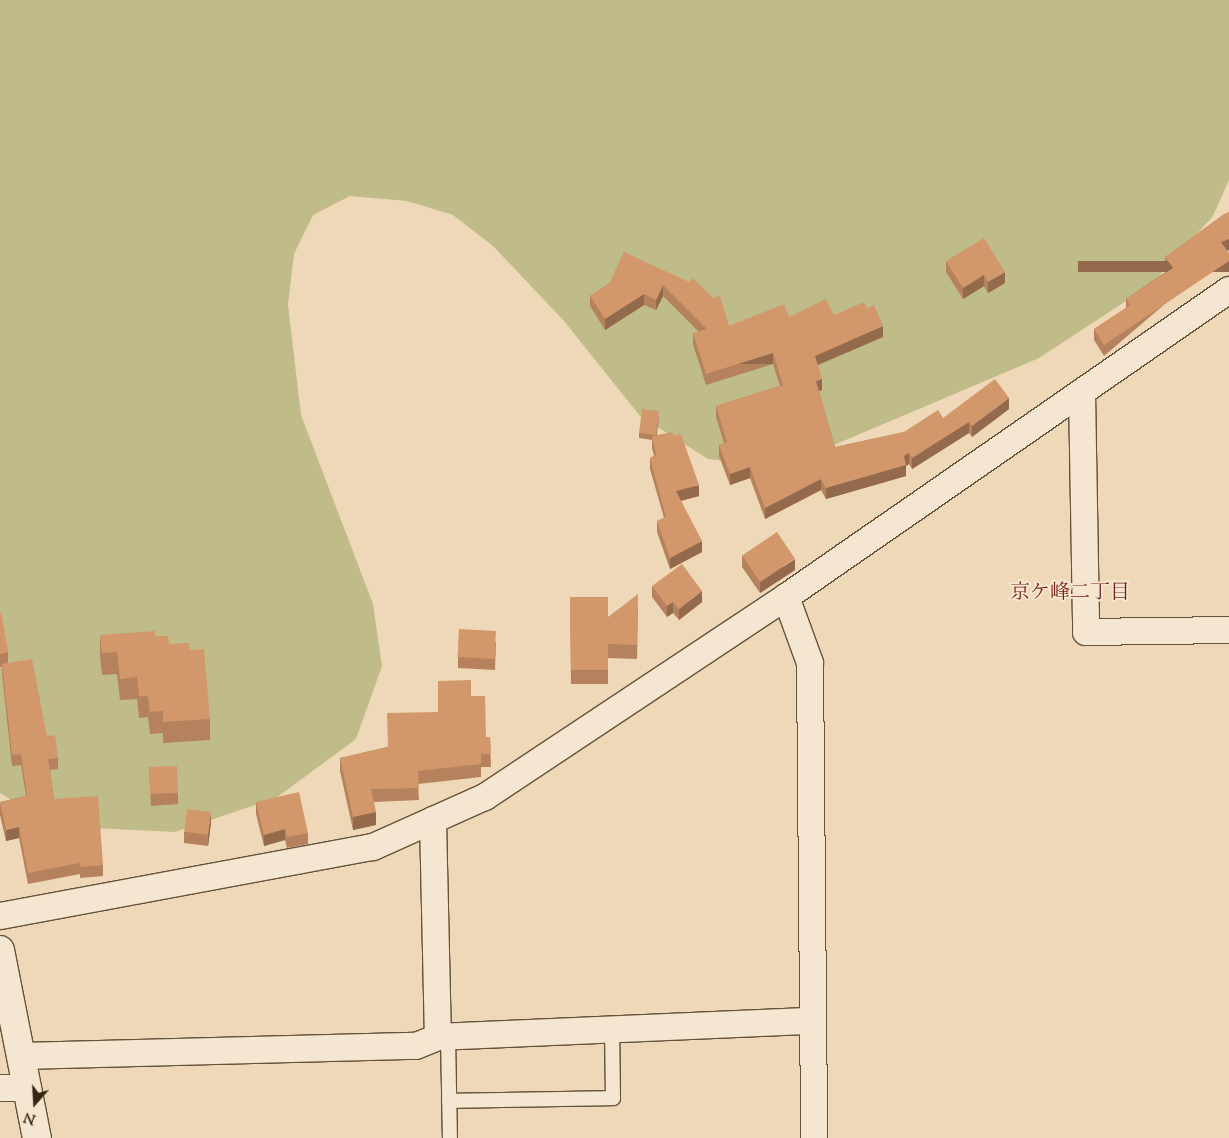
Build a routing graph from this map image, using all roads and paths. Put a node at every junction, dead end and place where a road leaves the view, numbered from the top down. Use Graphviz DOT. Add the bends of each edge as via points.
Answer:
graph roads {
  1 [pos="1229,290"];
  2 [pos="1082,392"];
  3 [pos="786,597"];
  4 [pos="1229,630"];
  5 [pos="433,820"];
  6 [pos="0,916"];
  7 [pos="0,950"];
  8 [pos="811,1021"];
  9 [pos="612,1029"];
  10 [pos="443,1037"];
  11 [pos="22,1056"];
  12 [pos="0,1088"];
  13 [pos="28,1088"];
  14 [pos="449,1101"];
  15 [pos="37,1138"];
  16 [pos="450,1138"];
  17 [pos="814,1138"];
  1 -- 2 [label="street"];
  2 -- 3 [label="street"];
  2 -- 4 [label="street" via="1086,632"];
  3 -- 5 [label="street" via="484,798"];
  3 -- 8 [label="street" via="810,663"];
  5 -- 6 [label="street" via="373,847"];
  5 -- 10 [label="street"];
  7 -- 11 [label="main road"];
  8 -- 9 [label="street"];
  8 -- 17 [label="street"];
  9 -- 10 [label="street"];
  9 -- 14 [label="lane" via="613,1098"];
  10 -- 11 [label="street" via="416,1046"];
  10 -- 14 [label="lane"];
  11 -- 13 [label="main road"];
  12 -- 13 [label="street"];
  13 -- 15 [label="main road"];
  14 -- 16 [label="lane"];
}
